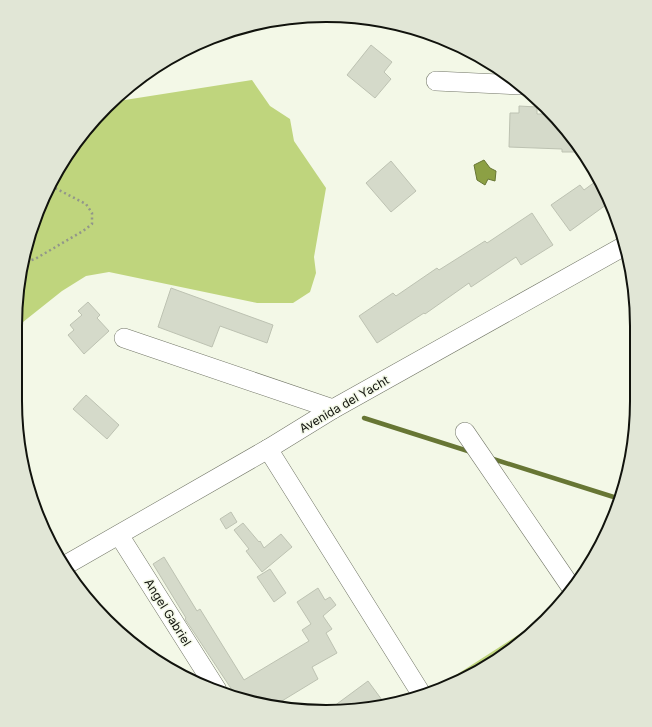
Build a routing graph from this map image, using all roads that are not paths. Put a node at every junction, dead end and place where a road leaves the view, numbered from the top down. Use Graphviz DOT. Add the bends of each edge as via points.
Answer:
graph roads {
  1 [pos="436,81"];
  2 [pos="510,84"];
  3 [pos="620,247"];
  4 [pos="124,338"];
  5 [pos="333,409"];
  6 [pos="465,432"];
  7 [pos="268,449"];
  8 [pos="119,535"];
  9 [pos="69,563"];
  10 [pos="569,584"];
  11 [pos="214,683"];
  12 [pos="419,691"];
  1 -- 2 [label="street"];
  3 -- 5 [label="street, Avenida del Yacht"];
  4 -- 5 [label="street"];
  5 -- 7 [label="street, Avenida del Yacht"];
  6 -- 10 [label="street"];
  7 -- 8 [label="street, Avenida del Yacht"];
  7 -- 12 [label="street"];
  8 -- 9 [label="street, Avenida del Yacht"];
  8 -- 11 [label="street, Angel Gabriel"];
}
